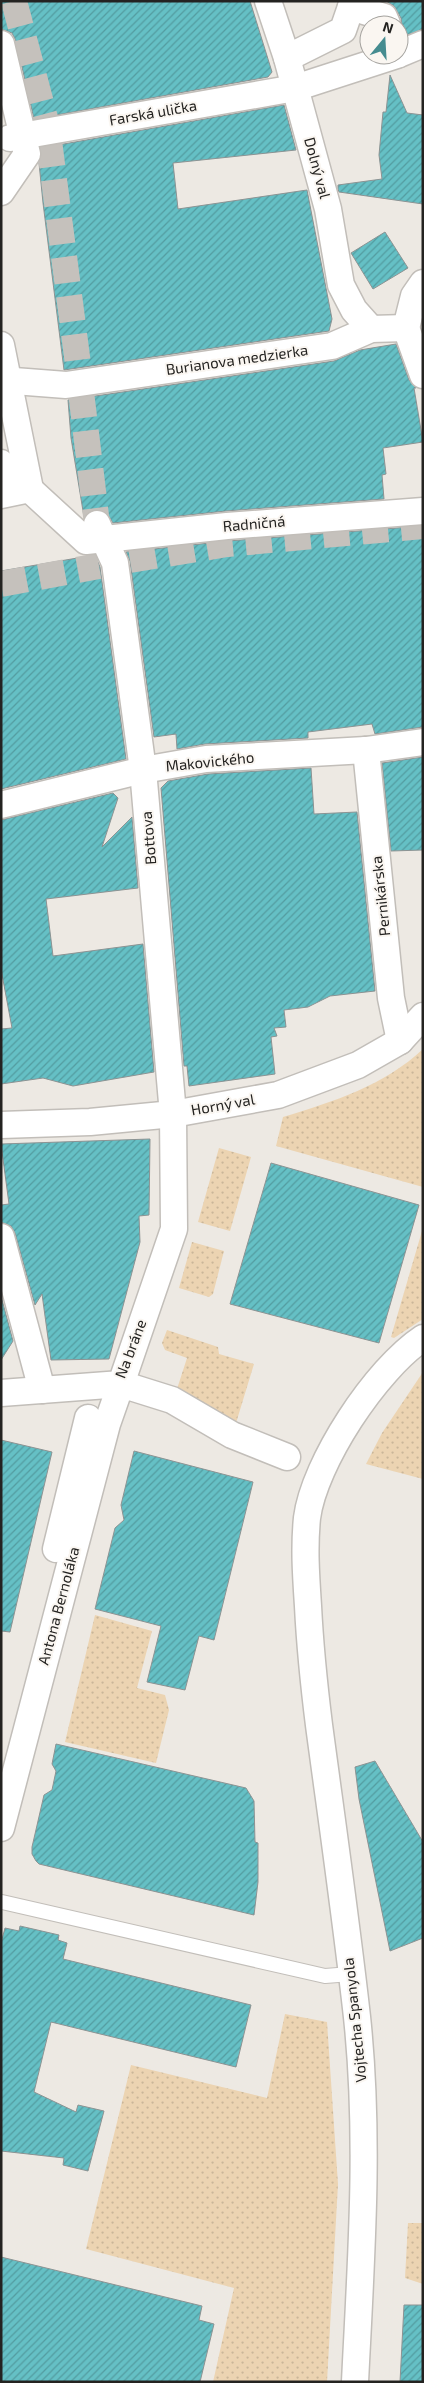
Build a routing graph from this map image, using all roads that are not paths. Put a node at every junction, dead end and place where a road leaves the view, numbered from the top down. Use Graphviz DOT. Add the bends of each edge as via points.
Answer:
graph roads {
  1 [pos="268,1"];
  2 [pos="352,4"];
  3 [pos="379,15"];
  4 [pos="1,44"];
  5 [pos="423,44"];
  6 [pos="409,50"];
  7 [pos="288,58"];
  8 [pos="367,65"];
  9 [pos="295,88"];
  10 [pos="20,143"];
  11 [pos="1,192"];
  12 [pos="423,283"];
  13 [pos="406,328"];
  14 [pos="371,329"];
  15 [pos="1,345"];
  16 [pos="423,375"];
  17 [pos="5,381"];
  18 [pos="1,463"];
  19 [pos="30,489"];
  20 [pos="1,495"];
  21 [pos="423,510"];
  22 [pos="96,535"];
  23 [pos="423,742"];
  24 [pos="366,750"];
  25 [pos="143,770"];
  26 [pos="1,805"];
  27 [pos="423,1016"];
  28 [pos="400,1041"];
  29 [pos="173,1114"];
  30 [pos="1,1125"];
  31 [pos="1,1237"];
  32 [pos="423,1338"];
  33 [pos="121,1384"];
  34 [pos="42,1390"];
  35 [pos="1,1393"];
  36 [pos="98,1421"];
  37 [pos="287,1457"];
  38 [pos="1,1768"];
  39 [pos="1,1828"];
  40 [pos="2,1902"];
  41 [pos="351,1974"];
  42 [pos="354,2382"];
  1 -- 7 [label="street, Dolný val"];
  2 -- 3 [label="street"];
  2 -- 7 [label="street" via="343,30"];
  4 -- 10 [label="street"];
  5 -- 6 [label="street, Farská ulička"];
  7 -- 9 [label="street, Dolný val"];
  8 -- 9 [label="street, Farská ulička"];
  9 -- 10 [label="street, Farská ulička" via="48,131"];
  9 -- 14 [label="street, Dolný val" via="328,209 341,285 354,310"];
  10 -- 11 [label="street"];
  12 -- 13 [label="street" via="414,296"];
  13 -- 14 [label="street, Burianova medzierka"];
  13 -- 16 [label="street"];
  14 -- 17 [label="street, Burianova medzierka" via="332,346 76,383"];
  15 -- 17 [label="street"];
  17 -- 19 [label="street"];
  18 -- 19 [label="street"];
  19 -- 20 [label="street"];
  19 -- 22 [label="street"];
  21 -- 22 [label="street, Radničná"];
  22 -- 25 [label="street, Bottova" via="115,563"];
  23 -- 24 [label="street, Makovického"];
  24 -- 25 [label="street, Makovického" via="206,759"];
  24 -- 28 [label="street, Pernikárska" via="391,998"];
  25 -- 26 [label="street, Makovického"];
  25 -- 29 [label="street, Bottova"];
  27 -- 28 [label="street, Horný val"];
  28 -- 29 [label="street, Horný val" via="358,1065 278,1095"];
  29 -- 30 [label="street, Horný val" via="90,1122"];
  29 -- 33 [label="street, Na bráne" via="174,1229"];
  31 -- 34 [label="street"];
  32 -- 41 [label="street, Vojtecha Spanyola" via="384,1373 360,1403 322,1471 308,1516 305,1560 311,1660"];
  33 -- 34 [label="street, Na bráne"];
  33 -- 36 [label="street, Antona Bernoláka"];
  33 -- 37 [label="street" via="172,1400 232,1434"];
  34 -- 35 [label="street, Na bráne"];
  34 -- 36 [label="street"];
  36 -- 38 [label="street, Antona Bernoláka"];
  36 -- 39 [label="street, Antona Bernoláka"];
  40 -- 41 [label="lane" via="325,1976"];
  41 -- 42 [label="street, Vojtecha Spanyola" via="363,2094 364,2188"];
}
